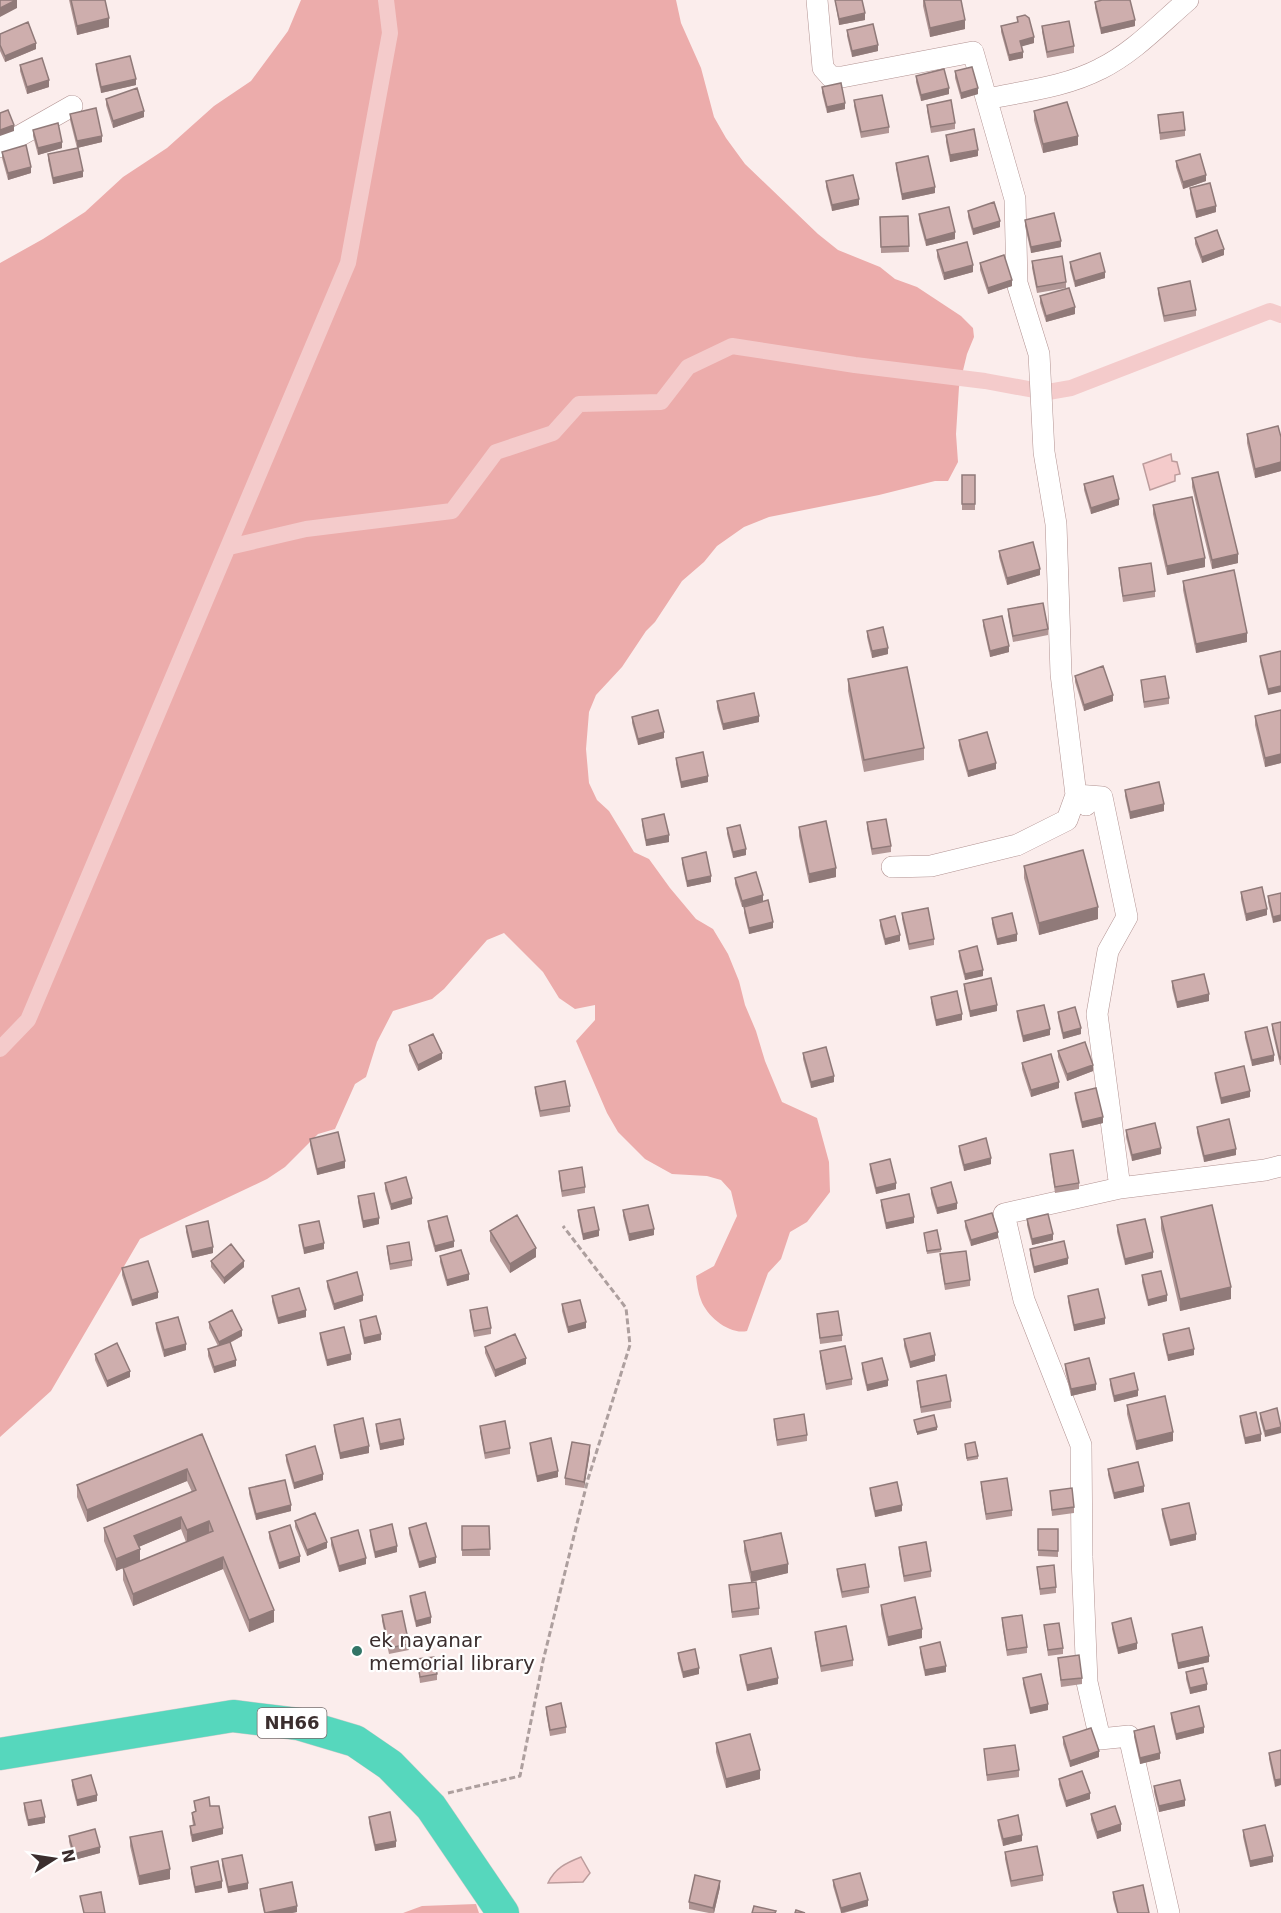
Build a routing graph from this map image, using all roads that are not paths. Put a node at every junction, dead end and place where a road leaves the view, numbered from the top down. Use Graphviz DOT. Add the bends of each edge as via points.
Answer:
graph roads {
  1 [pos="817,0"];
  2 [pos="1188,0"];
  3 [pos="987,99"];
  4 [pos="72,106"];
  5 [pos="0,147"];
  6 [pos="1076,795"];
  7 [pos="892,867"];
  8 [pos="1281,1166"];
  9 [pos="1119,1188"];
  10 [pos="0,1754"];
  11 [pos="503,1913"];
  12 [pos="1169,1913"];
  1 -- 3 [label="street" via="823,68 831,77 973,52"];
  2 -- 3 [label="street" via="1101,69 1070,81"];
  3 -- 6 [label="street" via="1015,199 1017,283 1040,354 1044,452 1056,524 1061,675"];
  4 -- 5 [label="street"];
  6 -- 7 [label="street" via="1067,820 1017,845 931,866"];
  6 -- 9 [label="street" via="1102,797 1127,917 1108,951 1097,1014"];
  8 -- 9 [label="street"];
  9 -- 12 [label="street" via="1004,1214 1024,1300 1081,1444 1087,1682 1100,1739 1129,1736"];
  10 -- 11 [label="highway, NH66" via="233,1716 298,1724 355,1741 390,1765 431,1807"];
}
